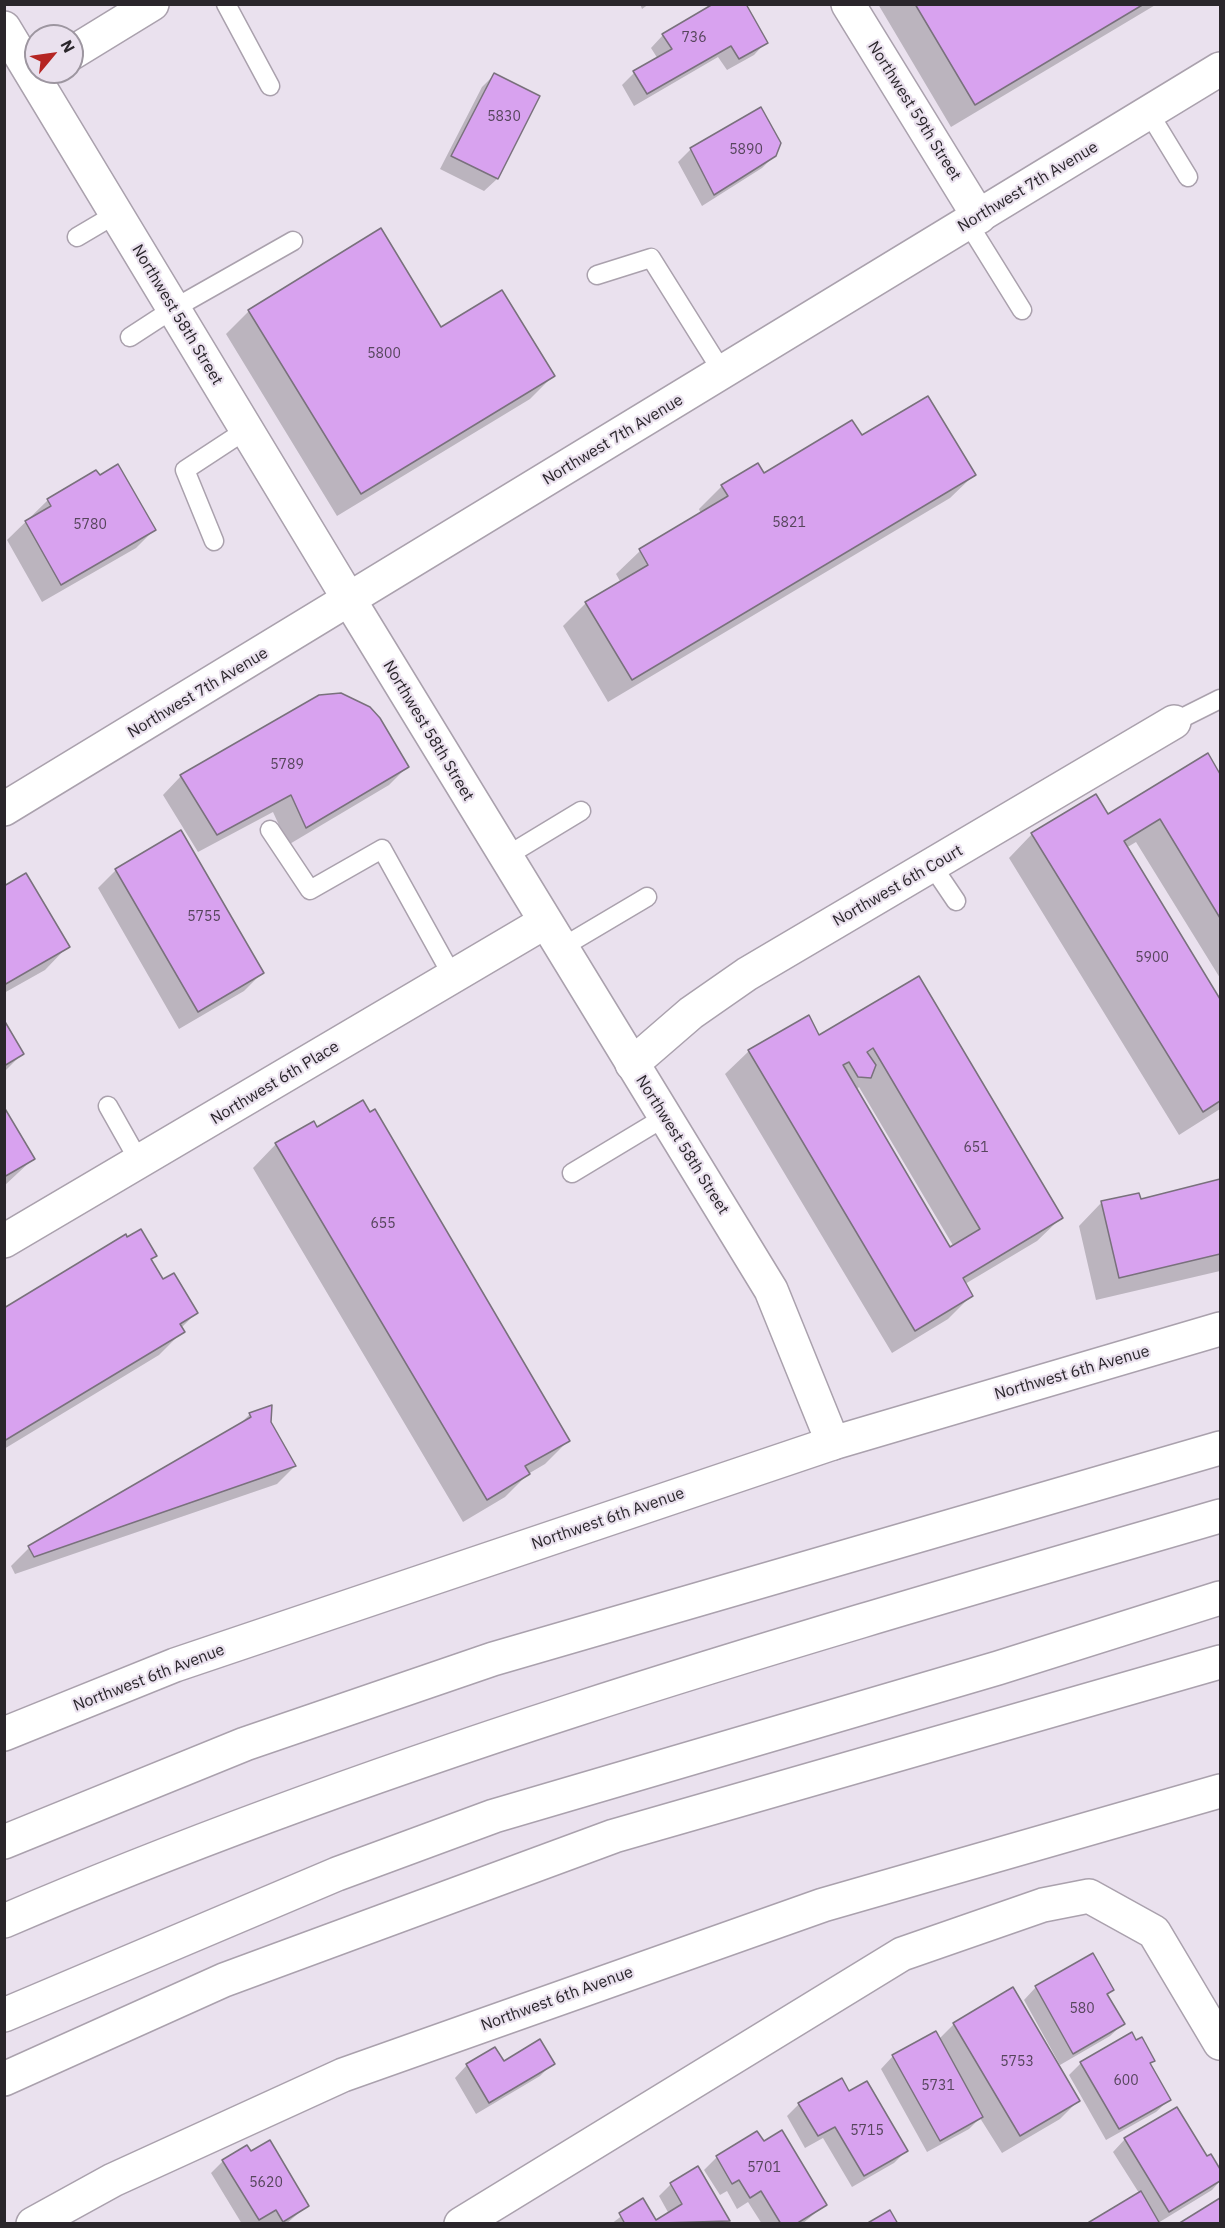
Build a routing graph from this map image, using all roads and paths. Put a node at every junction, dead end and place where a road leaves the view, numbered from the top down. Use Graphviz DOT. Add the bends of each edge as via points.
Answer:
graph roads {
  1 [pos="152,4"];
  2 [pos="226,4"];
  3 [pos="848,4"];
  4 [pos="4,28"];
  5 [pos="84,46"];
  6 [pos="24,55"];
  7 [pos="1221,69"];
  8 [pos="44,84"];
  9 [pos="270,86"];
  10 [pos="1149,113"];
  11 [pos="1188,177"];
  12 [pos="116,214"];
  13 [pos="974,220"];
  14 [pos="78,237"];
  15 [pos="293,241"];
  16 [pos="597,275"];
  17 [pos="173,309"];
  18 [pos="1022,310"];
  19 [pos="130,337"];
  20 [pos="723,373"];
  21 [pos="246,430"];
  22 [pos="214,541"];
  23 [pos="350,601"];
  24 [pos="1221,699"];
  25 [pos="1174,722"];
  26 [pos="4,809"];
  27 [pos="581,811"];
  28 [pos="270,830"];
  29 [pos="505,857"];
  30 [pos="933,867"];
  31 [pos="646,897"];
  32 [pos="956,902"];
  33 [pos="553,935"];
  34 [pos="453,977"];
  35 [pos="632,1064"];
  36 [pos="108,1106"];
  37 [pos="664,1117"];
  38 [pos="140,1161"];
  39 [pos="573,1173"];
  40 [pos="4,1240"];
  41 [pos="1221,1329"];
  42 [pos="833,1443"];
  43 [pos="1221,1448"];
  44 [pos="1221,1516"];
  45 [pos="1221,1598"];
  46 [pos="1221,1662"];
  47 [pos="4,1734"];
  48 [pos="1221,1791"];
  49 [pos="4,1842"];
  50 [pos="4,1921"];
  51 [pos="4,2015"];
  52 [pos="1221,2043"];
  53 [pos="4,2079"];
  54 [pos="33,2223"];
  55 [pos="461,2223"];
  1 -- 5 [label="main road"];
  2 -- 9 [label="lane"];
  3 -- 13 [label="main road, Northwest 59th Street"];
  4 -- 6 [label="main road, Northwest 58th Street"];
  7 -- 10 [label="main road, Northwest 7th Avenue"];
  8 -- 12 [label="main road, Northwest 58th Street"];
  10 -- 11 [label="lane"];
  10 -- 13 [label="main road, Northwest 7th Avenue"];
  12 -- 14 [label="lane"];
  12 -- 17 [label="main road, Northwest 58th Street"];
  13 -- 18 [label="lane"];
  13 -- 20 [label="main road, Northwest 7th Avenue"];
  15 -- 17 [label="lane"];
  16 -- 20 [label="lane" via="651,258"];
  17 -- 19 [label="lane"];
  17 -- 21 [label="main road, Northwest 58th Street"];
  20 -- 23 [label="main road, Northwest 7th Avenue"];
  21 -- 22 [label="lane" via="185,470"];
  21 -- 23 [label="main road, Northwest 58th Street"];
  23 -- 26 [label="main road, Northwest 7th Avenue"];
  23 -- 29 [label="main road, Northwest 58th Street"];
  24 -- 25 [label="lane"];
  25 -- 30 [label="main road, Northwest 6th Court"];
  27 -- 29 [label="lane"];
  28 -- 34 [label="lane" via="310,890 382,849"];
  29 -- 33 [label="main road, Northwest 58th Street"];
  30 -- 32 [label="lane"];
  30 -- 35 [label="main road, Northwest 6th Court" via="747,974 691,1013"];
  31 -- 33 [label="lane"];
  33 -- 34 [label="main road, Northwest 6th Place"];
  33 -- 35 [label="main road, Northwest 58th Street"];
  34 -- 38 [label="main road, Northwest 6th Place"];
  35 -- 37 [label="main road, Northwest 58th Street"];
  36 -- 38 [label="lane"];
  37 -- 39 [label="lane"];
  37 -- 42 [label="main road, Northwest 58th Street" via="771,1290"];
  38 -- 40 [label="main road, Northwest 6th Place"];
  41 -- 42 [label="main road, Northwest 6th Avenue"];
  42 -- 47 [label="main road, Northwest 6th Avenue" via="175,1665"];
  43 -- 49 [label="main road" via="493,1659 245,1744"];
  44 -- 50 [label="main road" via="805,1637 381,1775 110,1876"];
  45 -- 51 [label="main road" via="494,1816 337,1874"];
  46 -- 53 [label="main road" via="614,1836 224,1980"];
  48 -- 54 [label="main road, Northwest 6th Avenue" via="822,1905 342,2075 113,2180"];
  52 -- 55 [label="main road" via="1154,1932 1089,1896 1043,1905 902,1954"];
}
